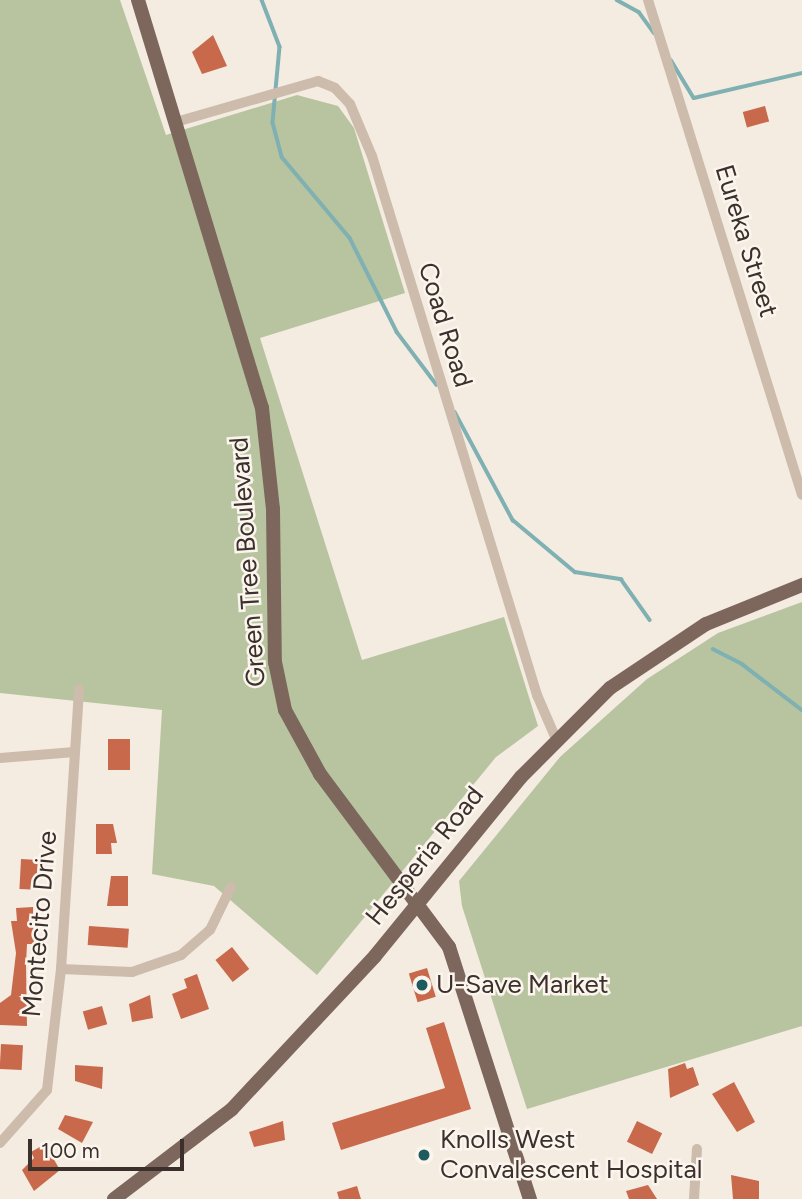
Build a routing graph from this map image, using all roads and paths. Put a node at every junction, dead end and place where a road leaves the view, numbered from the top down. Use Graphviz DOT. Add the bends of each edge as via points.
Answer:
graph roads {
  1 [pos="138,0"];
  2 [pos="648,0"];
  3 [pos="176,122"];
  4 [pos="802,495"];
  5 [pos="802,585"];
  6 [pos="79,690"];
  7 [pos="555,739"];
  8 [pos="75,752"];
  9 [pos="0,758"];
  10 [pos="230,887"];
  11 [pos="419,900"];
  12 [pos="61,968"];
  13 [pos="0,1143"];
  14 [pos="696,1149"];
  15 [pos="114,1199"];
  16 [pos="530,1199"];
  17 [pos="694,1199"];
  1 -- 3 [label="main road, Green Tree Boulevard"];
  2 -- 4 [label="street, Eureka Street"];
  3 -- 7 [label="street, Coad Road" via="318,81 335,88 350,104 372,156 537,695"];
  3 -- 11 [label="main road, Green Tree Boulevard" via="262,408 273,509 273,637 285,710 320,774"];
  5 -- 7 [label="main road, Hesperia Road" via="706,624 638,665"];
  6 -- 8 [label="street, Montecito Drive"];
  7 -- 11 [label="main road, Hesperia Road"];
  8 -- 9 [label="street"];
  8 -- 12 [label="street, Montecito Drive"];
  10 -- 12 [label="street" via="210,930 181,955 132,972"];
  11 -- 15 [label="main road, Hesperia Road" via="374,957 232,1110"];
  11 -- 16 [label="main road, Green Tree Boulevard" via="457,969"];
  12 -- 13 [label="street, Montecito Drive" via="47,1090"];
  14 -- 17 [label="street"];
}
